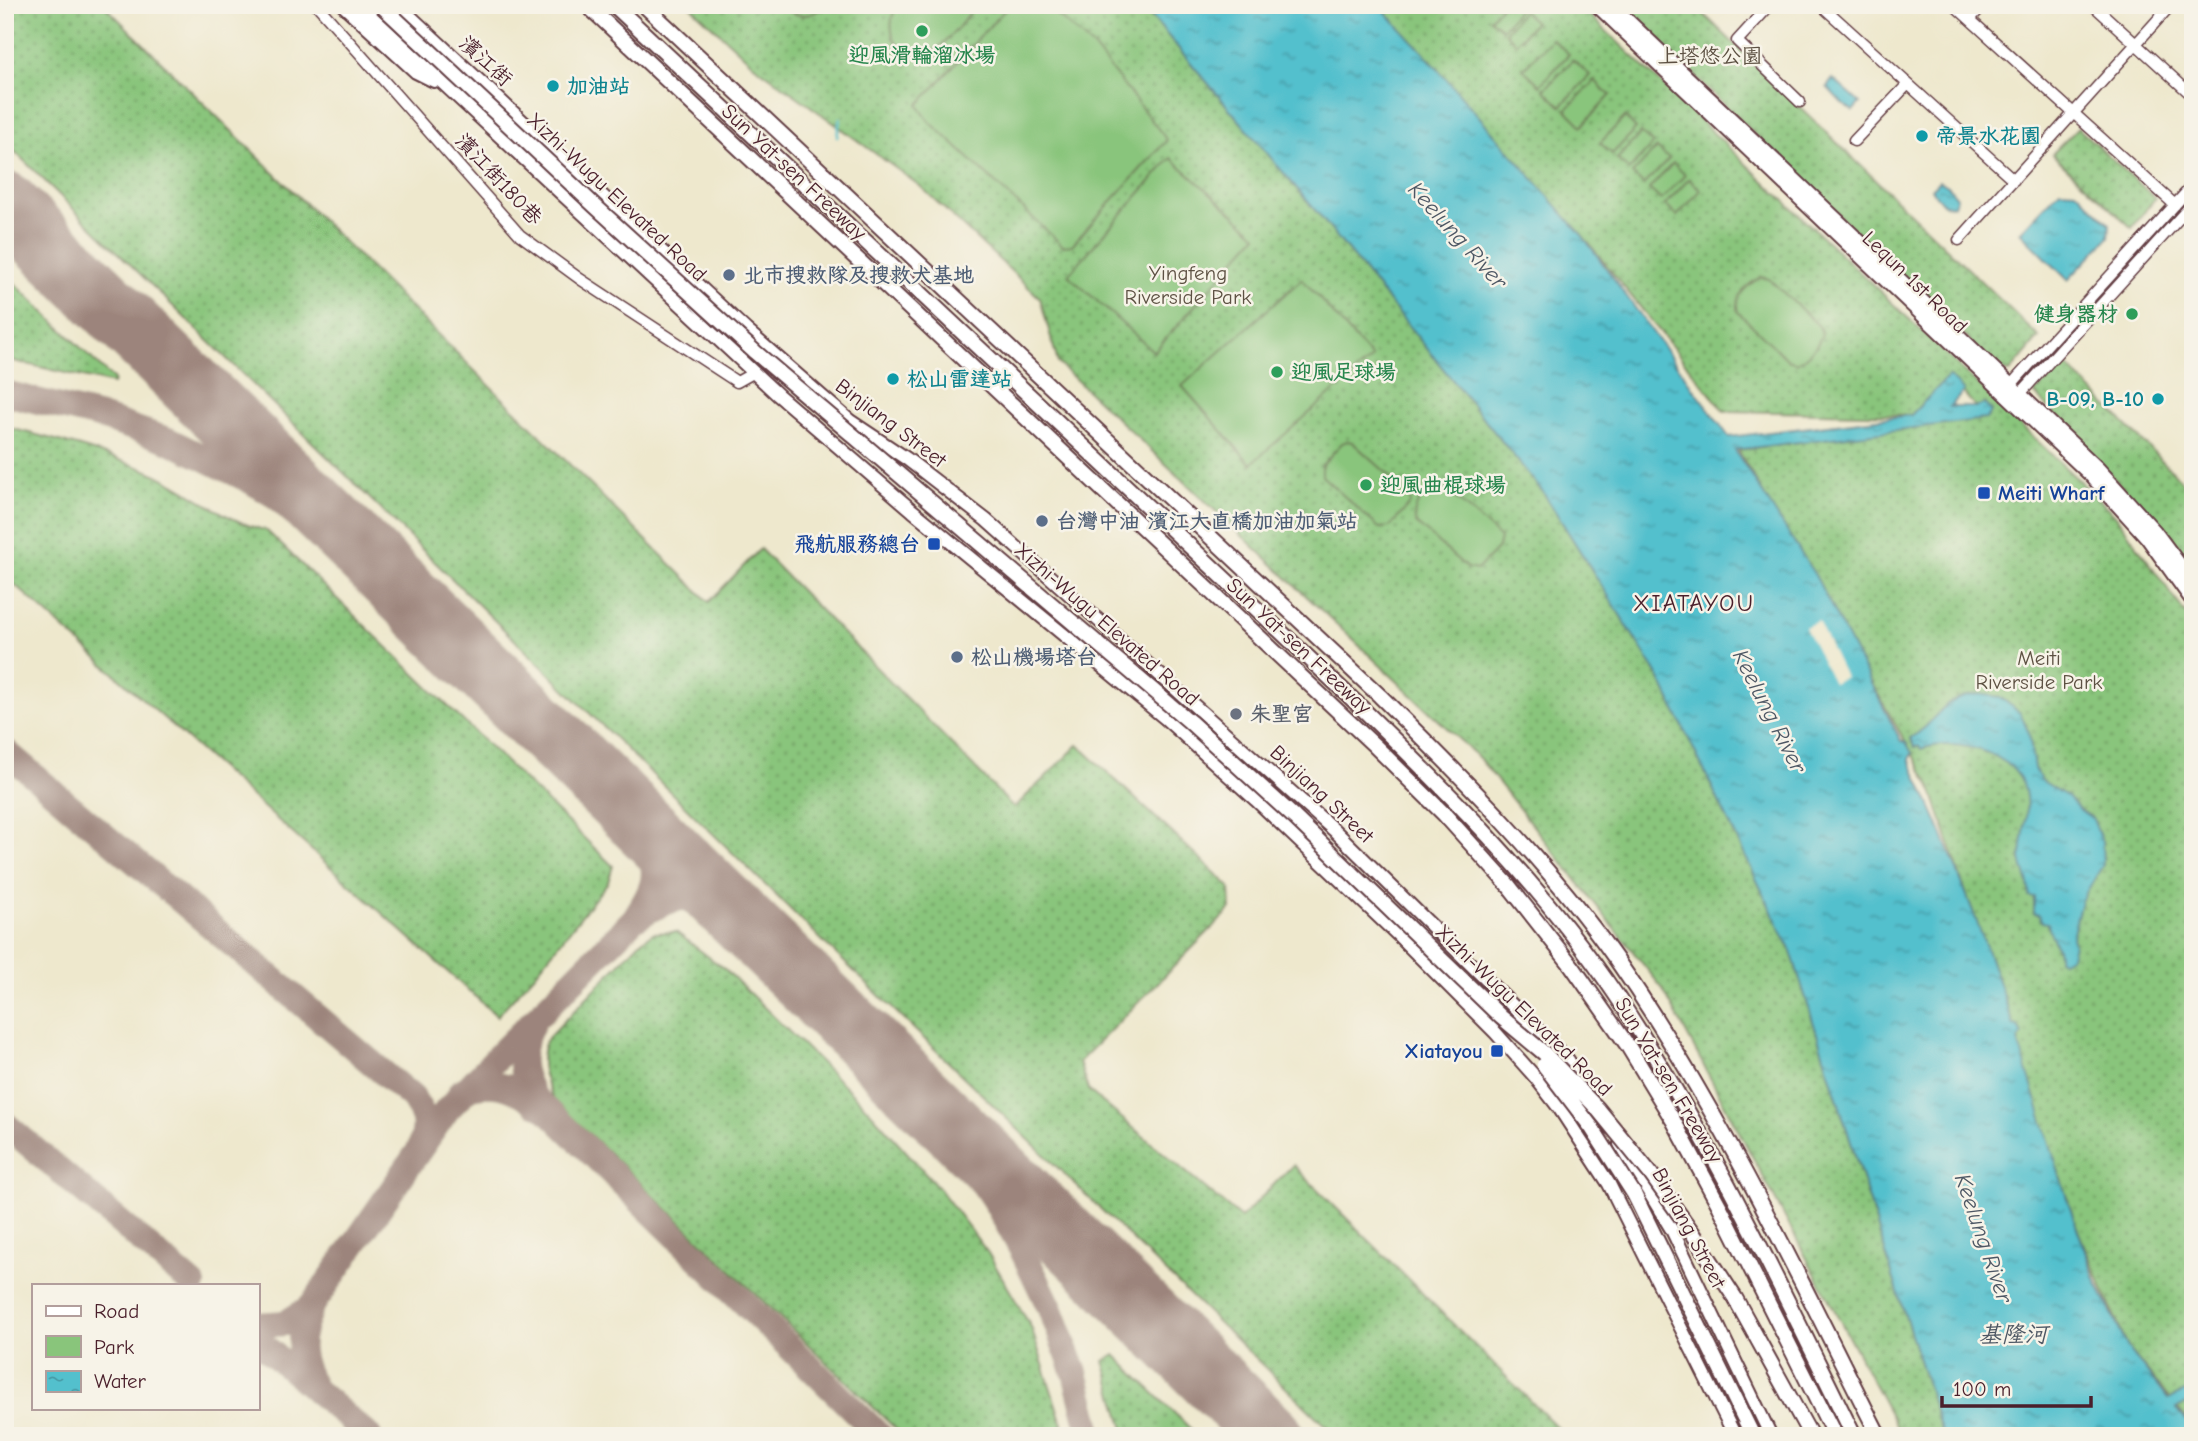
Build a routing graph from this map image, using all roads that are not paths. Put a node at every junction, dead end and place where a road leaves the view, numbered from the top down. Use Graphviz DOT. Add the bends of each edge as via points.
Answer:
graph roads {
  1 [pos="317,5"];
  2 [pos="343,5"];
  3 [pos="359,5"];
  4 [pos="381,5"];
  5 [pos="398,5"];
  6 [pos="407,5"];
  7 [pos="587,5"];
  8 [pos="614,5"];
  9 [pos="644,5"];
  10 [pos="1596,5"];
  11 [pos="1612,5"];
  12 [pos="1770,5"];
  13 [pos="1954,5"];
  14 [pos="1983,5"];
  15 [pos="2093,5"];
  16 [pos="2171,5"];
  17 [pos="1827,7"];
  18 [pos="1970,19"];
  19 [pos="2136,45"];
  20 [pos="1908,84"];
  21 [pos="449,89"];
  22 [pos="2193,96"];
  23 [pos="1800,102"];
  24 [pos="2074,113"];
  25 [pos="518,115"];
  26 [pos="1854,141"];
  27 [pos="2014,180"];
  28 [pos="2193,185"];
  29 [pos="2193,203"];
  30 [pos="2175,205"];
  31 [pos="1959,240"];
  32 [pos="753,373"];
  33 [pos="2013,392"];
  34 [pos="938,482"];
  35 [pos="913,511"];
  36 [pos="2193,582"];
  37 [pos="2193,602"];
  38 [pos="1501,1017"];
  39 [pos="1634,1168"];
  40 [pos="1609,1184"];
  41 [pos="1735,1436"];
  42 [pos="1753,1436"];
  43 [pos="1771,1436"];
  44 [pos="1811,1436"];
  45 [pos="1835,1436"];
  46 [pos="1854,1436"];
  47 [pos="1879,1436"];
  1 -- 32 [label="street, 濱江街180巷" via="520,235 737,382"];
  2 -- 21 [label="main road" via="416,72"];
  3 -- 21 [label="main road"];
  4 -- 38 [label="highway, Xizhi-Wugu Elevated Road, bridge" via="755,352 1190,722"];
  5 -- 25 [label="main road, 濱江街"];
  6 -- 25 [label="main road, Binjiang Street"];
  7 -- 45 [label="highway, Sun Yat-sen Freeway, bridge" via="1375,746 1509,886 1628,1046 1673,1121"];
  8 -- 46 [label="highway, Sun Yat-sen Freeway, bridge" via="1427,770 1506,854 1574,937 1662,1067 1742,1210"];
  9 -- 47 [label="highway, bridge" via="1380,696 1553,877 1666,1033 1716,1119"];
  10 -- 33 [label="main road, Lequn 1st Road"];
  11 -- 33 [label="main road, Lequn 1st Road"];
  12 -- 23 [label="street" via="1737,41"];
  13 -- 18 [label="street"];
  14 -- 18 [label="street"];
  15 -- 19 [label="street"];
  16 -- 19 [label="street"];
  17 -- 20 [label="street"];
  18 -- 24 [label="street"];
  19 -- 22 [label="street"];
  19 -- 24 [label="street"];
  20 -- 26 [label="street"];
  20 -- 27 [label="street"];
  21 -- 32 [label="main road"];
  24 -- 27 [label="street"];
  24 -- 30 [label="street"];
  25 -- 34 [label="main road, Binjiang Street" via="756,339 850,421"];
  27 -- 31 [label="street"];
  28 -- 30 [label="street"];
  29 -- 33 [label="street"];
  30 -- 33 [label="street"];
  32 -- 35 [label="main road"];
  33 -- 36 [label="main road, Lequn 1st Road" via="2098,468"];
  33 -- 37 [label="main road, Lequn 1st Road" via="2147,538"];
  34 -- 35 [label="main road"];
  34 -- 39 [label="main road, Binjiang Street" via="996,528 1326,823 1488,979 1568,1060"];
  35 -- 40 [label="main road" via="1165,718 1400,937 1529,1070"];
  38 -- 42 [label="highway, bridge" via="1585,1118 1634,1194"];
  38 -- 44 [label="highway, Xizhi-Wugu Elevated Road, bridge" via="1597,1108 1650,1173 1735,1298"];
  39 -- 40 [label="main road"];
  39 -- 43 [label="main road, Binjiang Street" via="1672,1230"];
  40 -- 41 [label="main road"];
}
